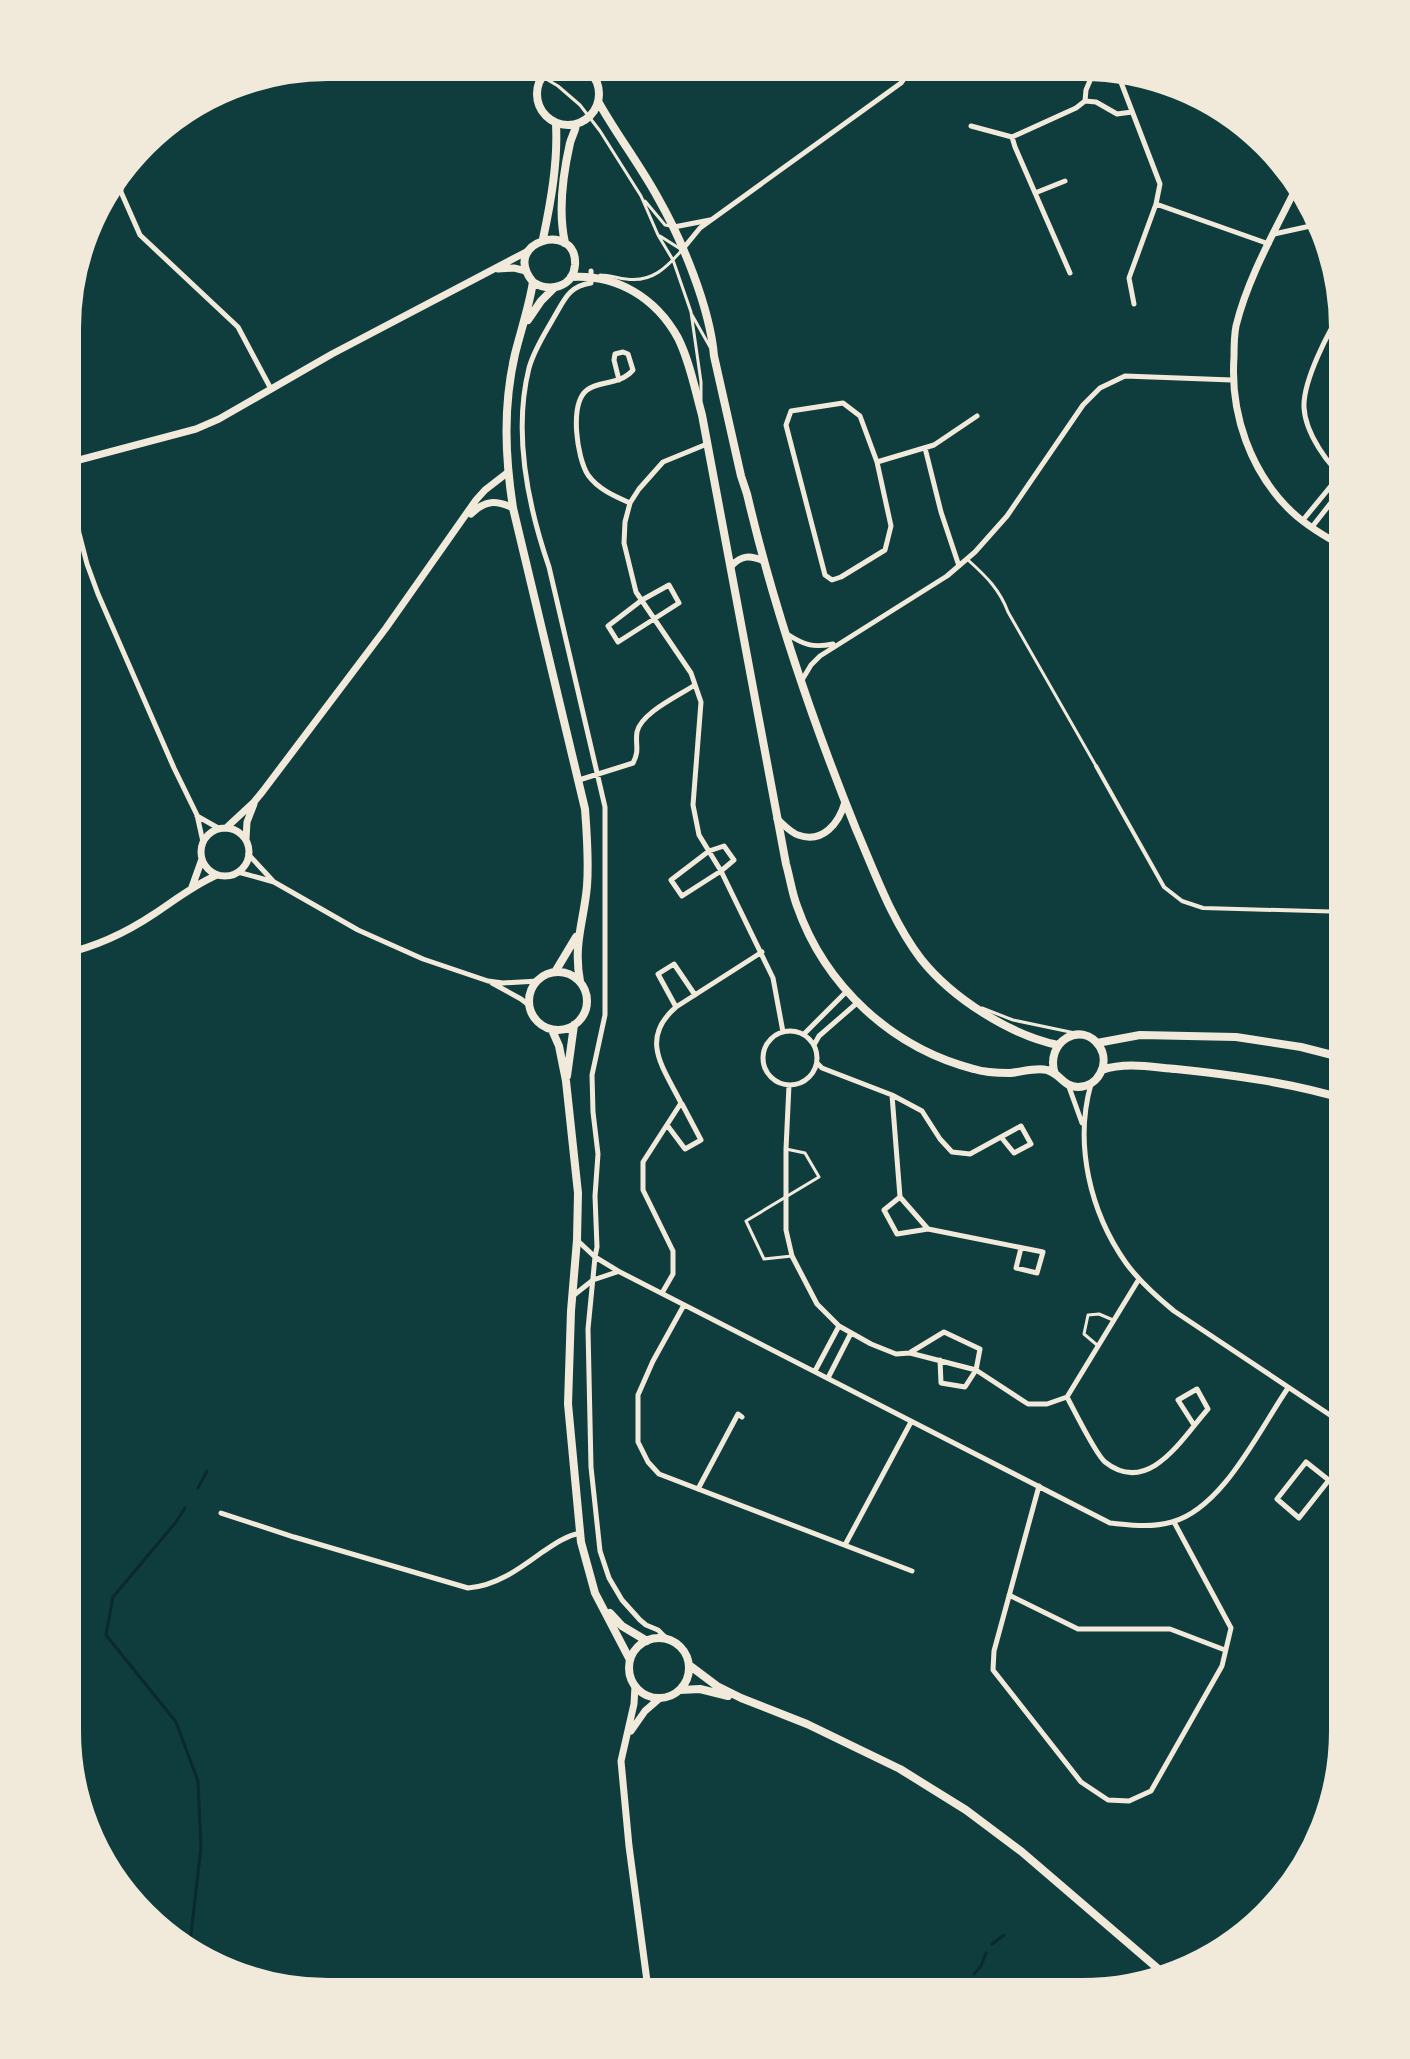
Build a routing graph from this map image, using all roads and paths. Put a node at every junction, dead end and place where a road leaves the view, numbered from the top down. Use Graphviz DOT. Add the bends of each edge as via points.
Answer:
graph roads {
  1 [pos="594,76"];
  2 [pos="906,76"];
  3 [pos="542,77"];
  4 [pos="1092,77"];
  5 [pos="1120,79"];
  6 [pos="1085,101"];
  7 [pos="599,103"];
  8 [pos="1132,112"];
  9 [pos="590,117"];
  10 [pos="556,124"];
  11 [pos="576,125"];
  12 [pos="971,126"];
  13 [pos="1012,137"];
  14 [pos="1065,181"];
  15 [pos="121,186"];
  16 [pos="1294,192"];
  17 [pos="1035,193"];
  18 [pos="1293,195"];
  19 [pos="641,196"];
  20 [pos="1156,204"];
  21 [pos="1307,214"];
  22 [pos="711,220"];
  23 [pos="1312,226"];
  24 [pos="674,227"];
  25 [pos="1274,234"];
  26 [pos="658,235"];
  27 [pos="543,239"];
  28 [pos="565,243"];
  29 [pos="1269,244"];
  30 [pos="682,250"];
  31 [pos="528,251"];
  32 [pos="673,260"];
  33 [pos="492,270"];
  34 [pos="526,271"];
  35 [pos="1070,273"];
  36 [pos="592,274"];
  37 [pos="571,277"];
  38 [pos="533,282"];
  39 [pos="554,288"];
  40 [pos="1134,304"];
  41 [pos="691,312"];
  42 [pos="525,324"];
  43 [pos="1334,325"];
  44 [pos="714,356"];
  45 [pos="619,380"];
  46 [pos="1232,380"];
  47 [pos="271,389"];
  48 [pos="702,415"];
  49 [pos="977,416"];
  50 [pos="707,444"];
  51 [pos="925,448"];
  52 [pos="76,461"];
  53 [pos="877,462"];
  54 [pos="1334,467"];
  55 [pos="507,473"];
  56 [pos="1334,482"];
  57 [pos="1334,499"];
  58 [pos="630,503"];
  59 [pos="513,508"];
  60 [pos="76,518"];
  61 [pos="1303,520"];
  62 [pos="461,524"];
  63 [pos="1312,527"];
  64 [pos="1334,542"];
  65 [pos="967,560"];
  66 [pos="764,561"];
  67 [pos="731,566"];
  68 [pos="959,566"];
  69 [pos="642,600"];
  70 [pos="655,620"];
  71 [pos="785,632"];
  72 [pos="838,643"];
  73 [pos="801,681"];
  74 [pos="695,685"];
  75 [pos="1096,766"];
  76 [pos="597,775"];
  77 [pos="579,780"];
  78 [pos="254,802"];
  79 [pos="845,802"];
  80 [pos="197,815"];
  81 [pos="777,819"];
  82 [pos="223,829"];
  83 [pos="245,841"];
  84 [pos="203,842"];
  85 [pos="709,851"];
  86 [pos="248,854"];
  87 [pos="202,859"];
  88 [pos="721,871"];
  89 [pos="238,872"];
  90 [pos="217,875"];
  91 [pos="274,882"];
  92 [pos="192,887"];
  93 [pos="1334,912"];
  94 [pos="578,933"];
  95 [pos="76,949"];
  96 [pos="762,952"];
  97 [pos="555,972"];
  98 [pos="488,981"];
  99 [pos="538,981"];
  100 [pos="580,981"];
  101 [pos="847,991"];
  102 [pos="695,995"];
  103 [pos="857,1003"];
  104 [pos="971,1004"];
  105 [pos="530,1006"];
  106 [pos="676,1007"];
  107 [pos="574,1025"];
  108 [pos="552,1030"];
  109 [pos="783,1032"];
  110 [pos="804,1034"];
  111 [pos="1078,1035"];
  112 [pos="1097,1043"];
  113 [pos="814,1045"];
  114 [pos="1058,1045"];
  115 [pos="1333,1055"];
  116 [pos="817,1063"];
  117 [pos="1102,1070"];
  118 [pos="1055,1074"];
  119 [pos="566,1081"];
  120 [pos="1091,1084"];
  121 [pos="789,1085"];
  122 [pos="1068,1085"];
  123 [pos="892,1095"];
  124 [pos="1333,1095"];
  125 [pos="681,1103"];
  126 [pos="1083,1124"];
  127 [pos="667,1125"];
  128 [pos="1001,1137"];
  129 [pos="786,1149"];
  130 [pos="900,1197"];
  131 [pos="785,1199"];
  132 [pos="928,1229"];
  133 [pos="577,1240"];
  134 [pos="1021,1248"];
  135 [pos="792,1256"];
  136 [pos="595,1257"];
  137 [pos="618,1271"];
  138 [pos="1139,1279"];
  139 [pos="593,1280"];
  140 [pos="662,1293"];
  141 [pos="572,1296"];
  142 [pos="684,1305"];
  143 [pos="1113,1320"];
  144 [pos="839,1326"];
  145 [pos="851,1333"];
  146 [pos="1097,1345"];
  147 [pos="910,1353"];
  148 [pos="940,1360"];
  149 [pos="976,1370"];
  150 [pos="815,1371"];
  151 [pos="828,1378"];
  152 [pos="1288,1388"];
  153 [pos="1067,1397"];
  154 [pos="742,1417"];
  155 [pos="1333,1417"];
  156 [pos="911,1422"];
  157 [pos="1194,1425"];
  158 [pos="1329,1480"];
  159 [pos="1333,1483"];
  160 [pos="1039,1486"];
  161 [pos="698,1489"];
  162 [pos="221,1513"];
  163 [pos="1174,1522"];
  164 [pos="580,1533"];
  165 [pos="845,1545"];
  166 [pos="912,1571"];
  167 [pos="1009,1595"];
  168 [pos="602,1604"];
  169 [pos="668,1640"];
  170 [pos="647,1641"];
  171 [pos="1225,1650"];
  172 [pos="630,1660"];
  173 [pos="689,1665"];
  174 [pos="635,1686"];
  175 [pos="680,1690"];
  176 [pos="660,1698"];
  177 [pos="741,1698"];
  178 [pos="628,1736"];
  179 [pos="1160,1970"];
  180 [pos="647,1983"];
  1 -- 7 [label="main road"];
  2 -- 22 [label="street"];
  3 -- 9 [label="lane"];
  3 -- 10 [label="main road" via="540,109"];
  4 -- 6 [label="street"];
  5 -- 8 [label="street"];
  6 -- 8 [label="street" via="1117,114"];
  6 -- 13 [label="street"];
  7 -- 9 [label="main road"];
  7 -- 24 [label="main road"];
  8 -- 20 [label="street" via="1160,184"];
  9 -- 11 [label="main road"];
  9 -- 19 [label="lane"];
  10 -- 11 [label="main road"];
  10 -- 27 [label="main road" via="551,208"];
  11 -- 28 [label="main road" via="564,183"];
  12 -- 13 [label="street"];
  13 -- 17 [label="street"];
  14 -- 17 [label="street"];
  15 -- 47 [label="street" via="140,235 238,327"];
  16 -- 18 [label="street"];
  17 -- 35 [label="street"];
  18 -- 21 [label="street"];
  18 -- 25 [label="street"];
  19 -- 24 [label="lane" via="665,225"];
  19 -- 26 [label="lane"];
  20 -- 29 [label="street"];
  20 -- 40 [label="street" via="1129,278"];
  22 -- 24 [label="street"];
  22 -- 30 [label="street"];
  23 -- 25 [label="street"];
  24 -- 30 [label="main road"];
  25 -- 29 [label="street"];
  26 -- 30 [label="lane"];
  26 -- 32 [label="lane"];
  27 -- 28 [label="main road"];
  27 -- 31 [label="main road"];
  28 -- 37 [label="main road" via="575,259"];
  29 -- 46 [label="street" via="1235,329"];
  30 -- 32 [label="lane"];
  30 -- 44 [label="main road" via="701,296"];
  31 -- 33 [label="street"];
  31 -- 34 [label="main road"];
  32 -- 36 [label="lane" via="662,272 642,279"];
  32 -- 41 [label="lane"];
  33 -- 34 [label="street"];
  33 -- 47 [label="street"];
  34 -- 38 [label="main road"];
  36 -- 37 [label="main road"];
  36 -- 48 [label="main road" via="631,290 665,319 679,339"];
  36 -- 76 [label="street" via="591,283 570,291 538,344 522,425 537,532"];
  37 -- 39 [label="main road"];
  38 -- 39 [label="main road"];
  38 -- 42 [label="main road"];
  39 -- 42 [label="main road"];
  41 -- 44 [label="lane"];
  41 -- 48 [label="lane"];
  42 -- 55 [label="main road" via="505,421"];
  43 -- 54 [label="street" via="1308,384 1304,407 1310,430"];
  44 -- 66 [label="main road"];
  45 -- 45 [label="street" via="633,370 623,352 614,360"];
  45 -- 58 [label="street" via="587,389 579,401 576,431 588,475 604,491"];
  46 -- 61 [label="street" via="1241,430 1261,474"];
  46 -- 65 [label="street" via="1125,376 1100,388 1007,516"];
  47 -- 52 [label="street" via="184,434"];
  48 -- 50 [label="main road"];
  49 -- 51 [label="street"];
  50 -- 58 [label="street" via="663,462"];
  50 -- 67 [label="main road"];
  51 -- 53 [label="street"];
  51 -- 68 [label="street"];
  53 -- 53 [label="street" via="860,416 843,403 791,411 786,425 825,575 832,580 885,550 891,526"];
  55 -- 59 [label="main road"];
  55 -- 62 [label="street" via="485,490"];
  56 -- 61 [label="street"];
  57 -- 63 [label="street"];
  58 -- 69 [label="street" via="624,543"];
  59 -- 62 [label="street" via="489,501"];
  59 -- 77 [label="main road"];
  60 -- 80 [label="street" via="87,564"];
  61 -- 63 [label="street"];
  62 -- 78 [label="street"];
  63 -- 64 [label="street"];
  65 -- 68 [label="street"];
  65 -- 75 [label="lane" via="1003,599"];
  66 -- 67 [label="street" via="743,557"];
  66 -- 71 [label="main road"];
  67 -- 81 [label="main road"];
  68 -- 72 [label="street"];
  69 -- 70 [label="street"];
  69 -- 70 [label="street" via="669,585 679,603"];
  69 -- 70 [label="street" via="608,626 618,642"];
  70 -- 74 [label="street"];
  71 -- 72 [label="street" via="818,647"];
  71 -- 73 [label="main road"];
  72 -- 73 [label="street"];
  73 -- 79 [label="main road"];
  74 -- 76 [label="street" via="643,719 633,763"];
  74 -- 85 [label="street" via="701,702 693,805 699,835"];
  75 -- 93 [label="street" via="1164,887 1182,901 1203,908"];
  76 -- 77 [label="street"];
  76 -- 136 [label="street" via="606,824 605,1015 592,1075 598,1154"];
  77 -- 94 [label="main road" via="588,841"];
  78 -- 82 [label="street"];
  78 -- 83 [label="street"];
  79 -- 81 [label="street" via="831,829 816,837 797,835"];
  79 -- 104 [label="main road" via="908,941 939,978"];
  80 -- 82 [label="street"];
  80 -- 84 [label="street"];
  81 -- 101 [label="main road" via="797,906 817,948"];
  82 -- 83 [label="street" via="237,832"];
  82 -- 84 [label="street"];
  83 -- 86 [label="street"];
  84 -- 87 [label="street"];
  85 -- 88 [label="street"];
  85 -- 88 [label="street" via="724,846 734,860"];
  85 -- 88 [label="street" via="671,880 682,896"];
  86 -- 89 [label="street"];
  86 -- 91 [label="street"];
  87 -- 90 [label="street"];
  87 -- 92 [label="street"];
  88 -- 96 [label="street"];
  89 -- 90 [label="street"];
  89 -- 91 [label="street"];
  90 -- 92 [label="street"];
  91 -- 98 [label="street" via="370,936"];
  92 -- 95 [label="street" via="117,935"];
  94 -- 97 [label="main road"];
  94 -- 100 [label="main road"];
  96 -- 102 [label="street"];
  96 -- 109 [label="street" via="773,978"];
  97 -- 99 [label="main road"];
  97 -- 100 [label="main road"];
  98 -- 99 [label="street"];
  98 -- 105 [label="street"];
  99 -- 105 [label="main road"];
  100 -- 107 [label="main road" via="588,1003"];
  101 -- 103 [label="main road"];
  101 -- 110 [label="street"];
  102 -- 106 [label="street"];
  102 -- 106 [label="street" via="674,964 658,974"];
  103 -- 113 [label="street"];
  103 -- 118 [label="main road" via="923,1051 974,1069"];
  104 -- 111 [label="lane"];
  104 -- 114 [label="main road" via="1031,1039"];
  105 -- 108 [label="main road" via="536,1020"];
  106 -- 125 [label="street" via="655,1035 659,1059"];
  107 -- 108 [label="main road"];
  107 -- 119 [label="main road"];
  108 -- 119 [label="main road"];
  109 -- 110 [label="street"];
  109 -- 121 [label="street" via="764,1048 764,1065 773,1079"];
  110 -- 113 [label="street"];
  111 -- 112 [label="main road"];
  111 -- 114 [label="main road"];
  112 -- 115 [label="main road" via="1140,1035 1236,1037"];
  112 -- 117 [label="main road"];
  113 -- 116 [label="street"];
  114 -- 118 [label="main road" via="1052,1059"];
  116 -- 121 [label="street" via="807,1079"];
  116 -- 123 [label="street"];
  117 -- 120 [label="main road"];
  117 -- 124 [label="main road" via="1131,1065 1231,1075"];
  118 -- 122 [label="main road"];
  119 -- 133 [label="main road" via="578,1193"];
  120 -- 122 [label="main road"];
  120 -- 126 [label="street"];
  121 -- 129 [label="street"];
  122 -- 126 [label="street"];
  123 -- 128 [label="street" via="922,1111 952,1152 970,1154"];
  123 -- 130 [label="street"];
  125 -- 127 [label="street"];
  125 -- 127 [label="street" via="701,1140 685,1149"];
  126 -- 138 [label="street" via="1096,1204 1115,1246"];
  127 -- 140 [label="street" via="643,1162 643,1190 673,1251 673,1274"];
  128 -- 128 [label="street" via="1021,1126 1031,1144 1014,1153"];
  129 -- 131 [label="street"];
  129 -- 131 [label="lane" via="805,1153 819,1177"];
  130 -- 132 [label="street"];
  130 -- 132 [label="street" via="884,1210 897,1234"];
  131 -- 135 [label="street"];
  131 -- 135 [label="lane" via="746,1221 764,1259"];
  132 -- 134 [label="street"];
  133 -- 136 [label="street"];
  133 -- 141 [label="main road"];
  134 -- 134 [label="street" via="1043,1252 1037,1273 1016,1268"];
  135 -- 144 [label="street" via="817,1304"];
  136 -- 137 [label="street"];
  136 -- 139 [label="street"];
  137 -- 139 [label="street"];
  137 -- 140 [label="street"];
  138 -- 143 [label="street"];
  138 -- 152 [label="street" via="1174,1311"];
  139 -- 141 [label="street"];
  139 -- 169 [label="street" via="588,1329 590,1452 600,1551 622,1600"];
  140 -- 142 [label="street"];
  141 -- 164 [label="main road" via="568,1404"];
  142 -- 150 [label="street"];
  142 -- 161 [label="street" via="638,1395 638,1442 659,1474"];
  143 -- 146 [label="street"];
  143 -- 146 [label="lane" via="1088,1315 1084,1334"];
  144 -- 145 [label="street"];
  144 -- 150 [label="street"];
  145 -- 147 [label="street" via="896,1354"];
  145 -- 151 [label="street"];
  146 -- 153 [label="street"];
  147 -- 148 [label="street"];
  147 -- 149 [label="street" via="944,1332 980,1349"];
  148 -- 149 [label="street"];
  148 -- 149 [label="street" via="941,1383 965,1387"];
  149 -- 153 [label="street" via="1028,1404"];
  150 -- 151 [label="street"];
  151 -- 156 [label="street"];
  152 -- 155 [label="street"];
  152 -- 163 [label="street" via="1221,1491"];
  153 -- 157 [label="street" via="1103,1461 1126,1473 1148,1470 1166,1459"];
  154 -- 161 [label="street" via="738,1414"];
  156 -- 160 [label="street"];
  156 -- 165 [label="street"];
  157 -- 157 [label="street" via="1208,1409 1197,1389 1178,1400"];
  158 -- 158 [label="street" via="1306,1462 1277,1499 1299,1518"];
  158 -- 159 [label="street"];
  160 -- 163 [label="street" via="1110,1523 1145,1527"];
  160 -- 167 [label="street"];
  161 -- 165 [label="street"];
  162 -- 164 [label="street" via="468,1588 494,1582"];
  163 -- 171 [label="street" via="1231,1628"];
  164 -- 168 [label="main road"];
  165 -- 166 [label="street"];
  167 -- 171 [label="street" via="1078,1629 1170,1629"];
  167 -- 171 [label="street" via="993,1670 1081,1782 1108,1800 1129,1801 1151,1791 1222,1666"];
  168 -- 170 [label="main road" via="622,1626"];
  168 -- 172 [label="main road"];
  169 -- 170 [label="main road"];
  169 -- 173 [label="main road" via="682,1649"];
  170 -- 172 [label="main road"];
  172 -- 174 [label="main road"];
  173 -- 175 [label="main road"];
  173 -- 177 [label="main road"];
  174 -- 176 [label="main road"];
  174 -- 178 [label="street"];
  175 -- 176 [label="main road"];
  175 -- 177 [label="main road"];
  176 -- 178 [label="street"];
  177 -- 179 [label="main road" via="900,1769 966,1810"];
  178 -- 180 [label="street" via="621,1761"];
}
